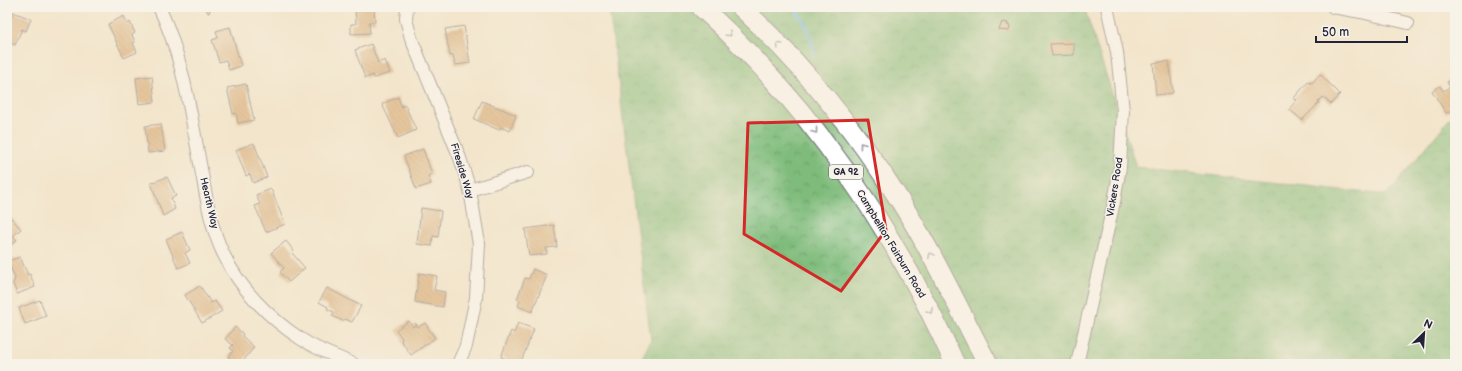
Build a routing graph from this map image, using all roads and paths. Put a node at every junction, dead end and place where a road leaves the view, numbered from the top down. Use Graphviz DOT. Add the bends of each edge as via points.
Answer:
graph roads {
  1 [pos="159,7"];
  2 [pos="407,7"];
  3 [pos="701,7"];
  4 [pos="741,7"];
  5 [pos="1107,7"];
  6 [pos="1333,7"];
  7 [pos="1408,23"];
  8 [pos="528,172"];
  9 [pos="470,190"];
  10 [pos="353,364"];
  11 [pos="458,364"];
  12 [pos="955,364"];
  13 [pos="988,364"];
  14 [pos="1077,364"];
  1 -- 10 [label="street, Hearth Way" via="169,28 182,71 211,220 223,253 239,280 268,314 302,340"];
  2 -- 9 [label="street, Fireside Way" via="406,19 411,38 460,158"];
  3 -- 12 [label="main road, Campbellton Fairburn Road / GA 92, one-way" via="794,104 836,158 904,262"];
  13 -- 4 [label="main road, GA 92, one-way" via="918,231 869,154 839,113 795,61"];
  5 -- 14 [label="street, Vickers Road" via="1117,52 1123,111 1120,167"];
  6 -- 7 [label="street"];
  8 -- 9 [label="street"];
  9 -- 11 [label="street, Fireside Way" via="479,244 476,298 466,346"];
}
